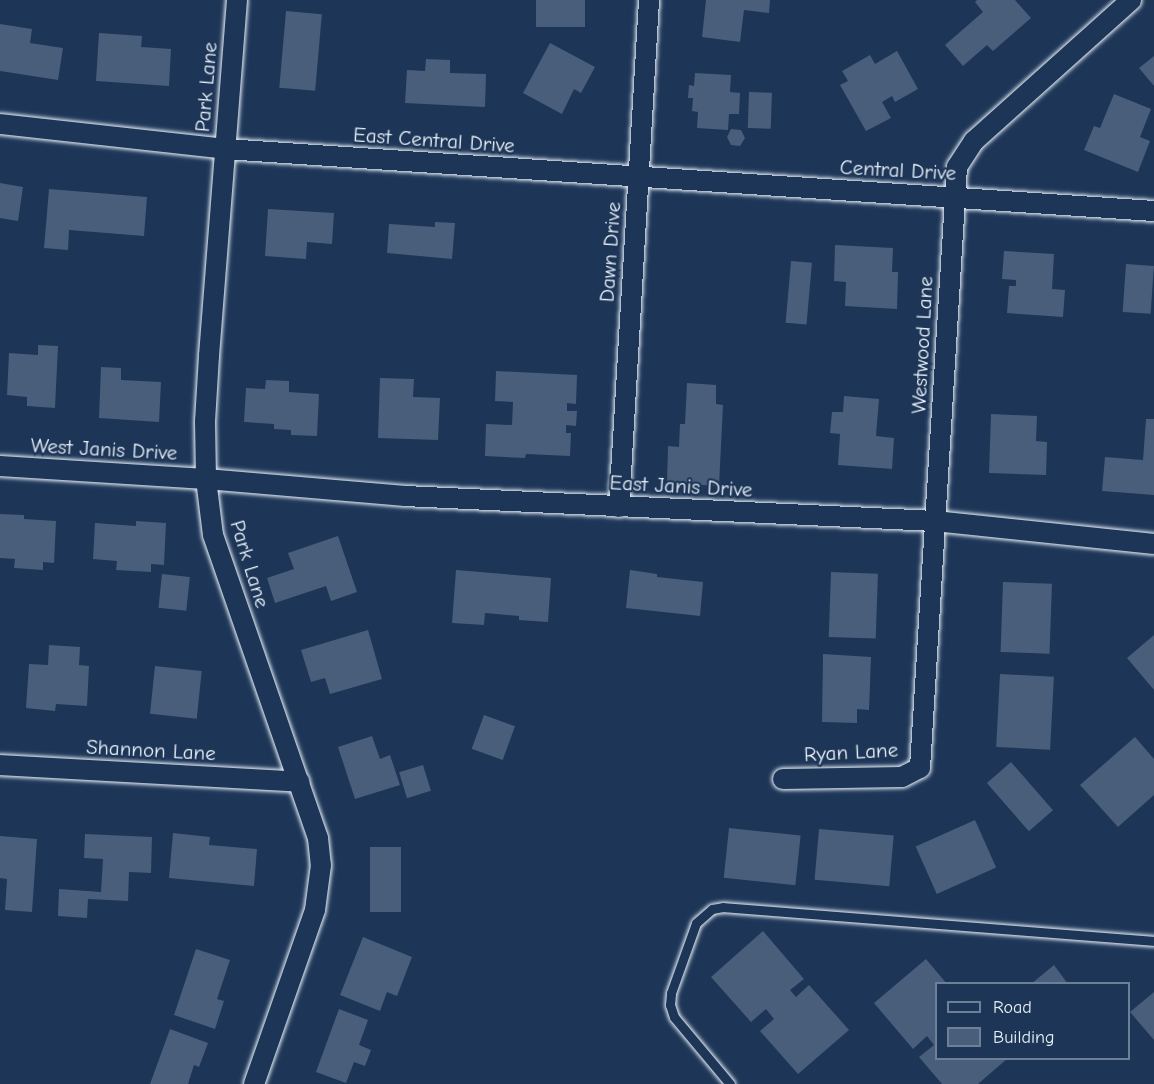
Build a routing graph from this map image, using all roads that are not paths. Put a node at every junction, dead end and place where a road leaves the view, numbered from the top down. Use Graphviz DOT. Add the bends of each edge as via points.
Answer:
graph roads {
  1 [pos="237,0"];
  2 [pos="649,0"];
  3 [pos="1131,0"];
  4 [pos="0,124"];
  5 [pos="225,149"];
  6 [pos="639,177"];
  7 [pos="954,197"];
  8 [pos="1154,211"];
  9 [pos="0,466"];
  10 [pos="206,479"];
  11 [pos="619,507"];
  12 [pos="935,521"];
  13 [pos="1154,544"];
  14 [pos="0,765"];
  15 [pos="920,768"];
  16 [pos="783,779"];
  17 [pos="300,782"];
  18 [pos="1154,941"];
  19 [pos="254,1084"];
  20 [pos="730,1084"];
  1 -- 5 [label="street, Park Lane"];
  2 -- 6 [label="street, Dawn Drive"];
  3 -- 7 [label="street, Westwood Lane" via="974,141 957,167"];
  4 -- 5 [label="street, East Central Drive"];
  5 -- 6 [label="street, East Central Drive"];
  5 -- 10 [label="street, Park Lane" via="206,411"];
  6 -- 7 [label="street, Central Drive"];
  6 -- 11 [label="street, Dawn Drive"];
  7 -- 8 [label="street, Central Drive"];
  7 -- 12 [label="street, Westwood Lane"];
  9 -- 10 [label="street, West Janis Drive"];
  10 -- 11 [label="street, East Janis Drive" via="405,496"];
  10 -- 17 [label="street, Park Lane" via="213,535"];
  11 -- 12 [label="street, East Janis Drive"];
  12 -- 13 [label="street, East Janis Drive"];
  12 -- 15 [label="street, Westwood Lane"];
  14 -- 17 [label="street, Shannon Lane"];
  15 -- 16 [label="street, Ryan Lane" via="902,777"];
  17 -- 19 [label="street, Park Lane" via="318,838 320,887"];
  18 -- 20 [label="lane" via="712,909 696,923 670,1005 674,1017"];
}
